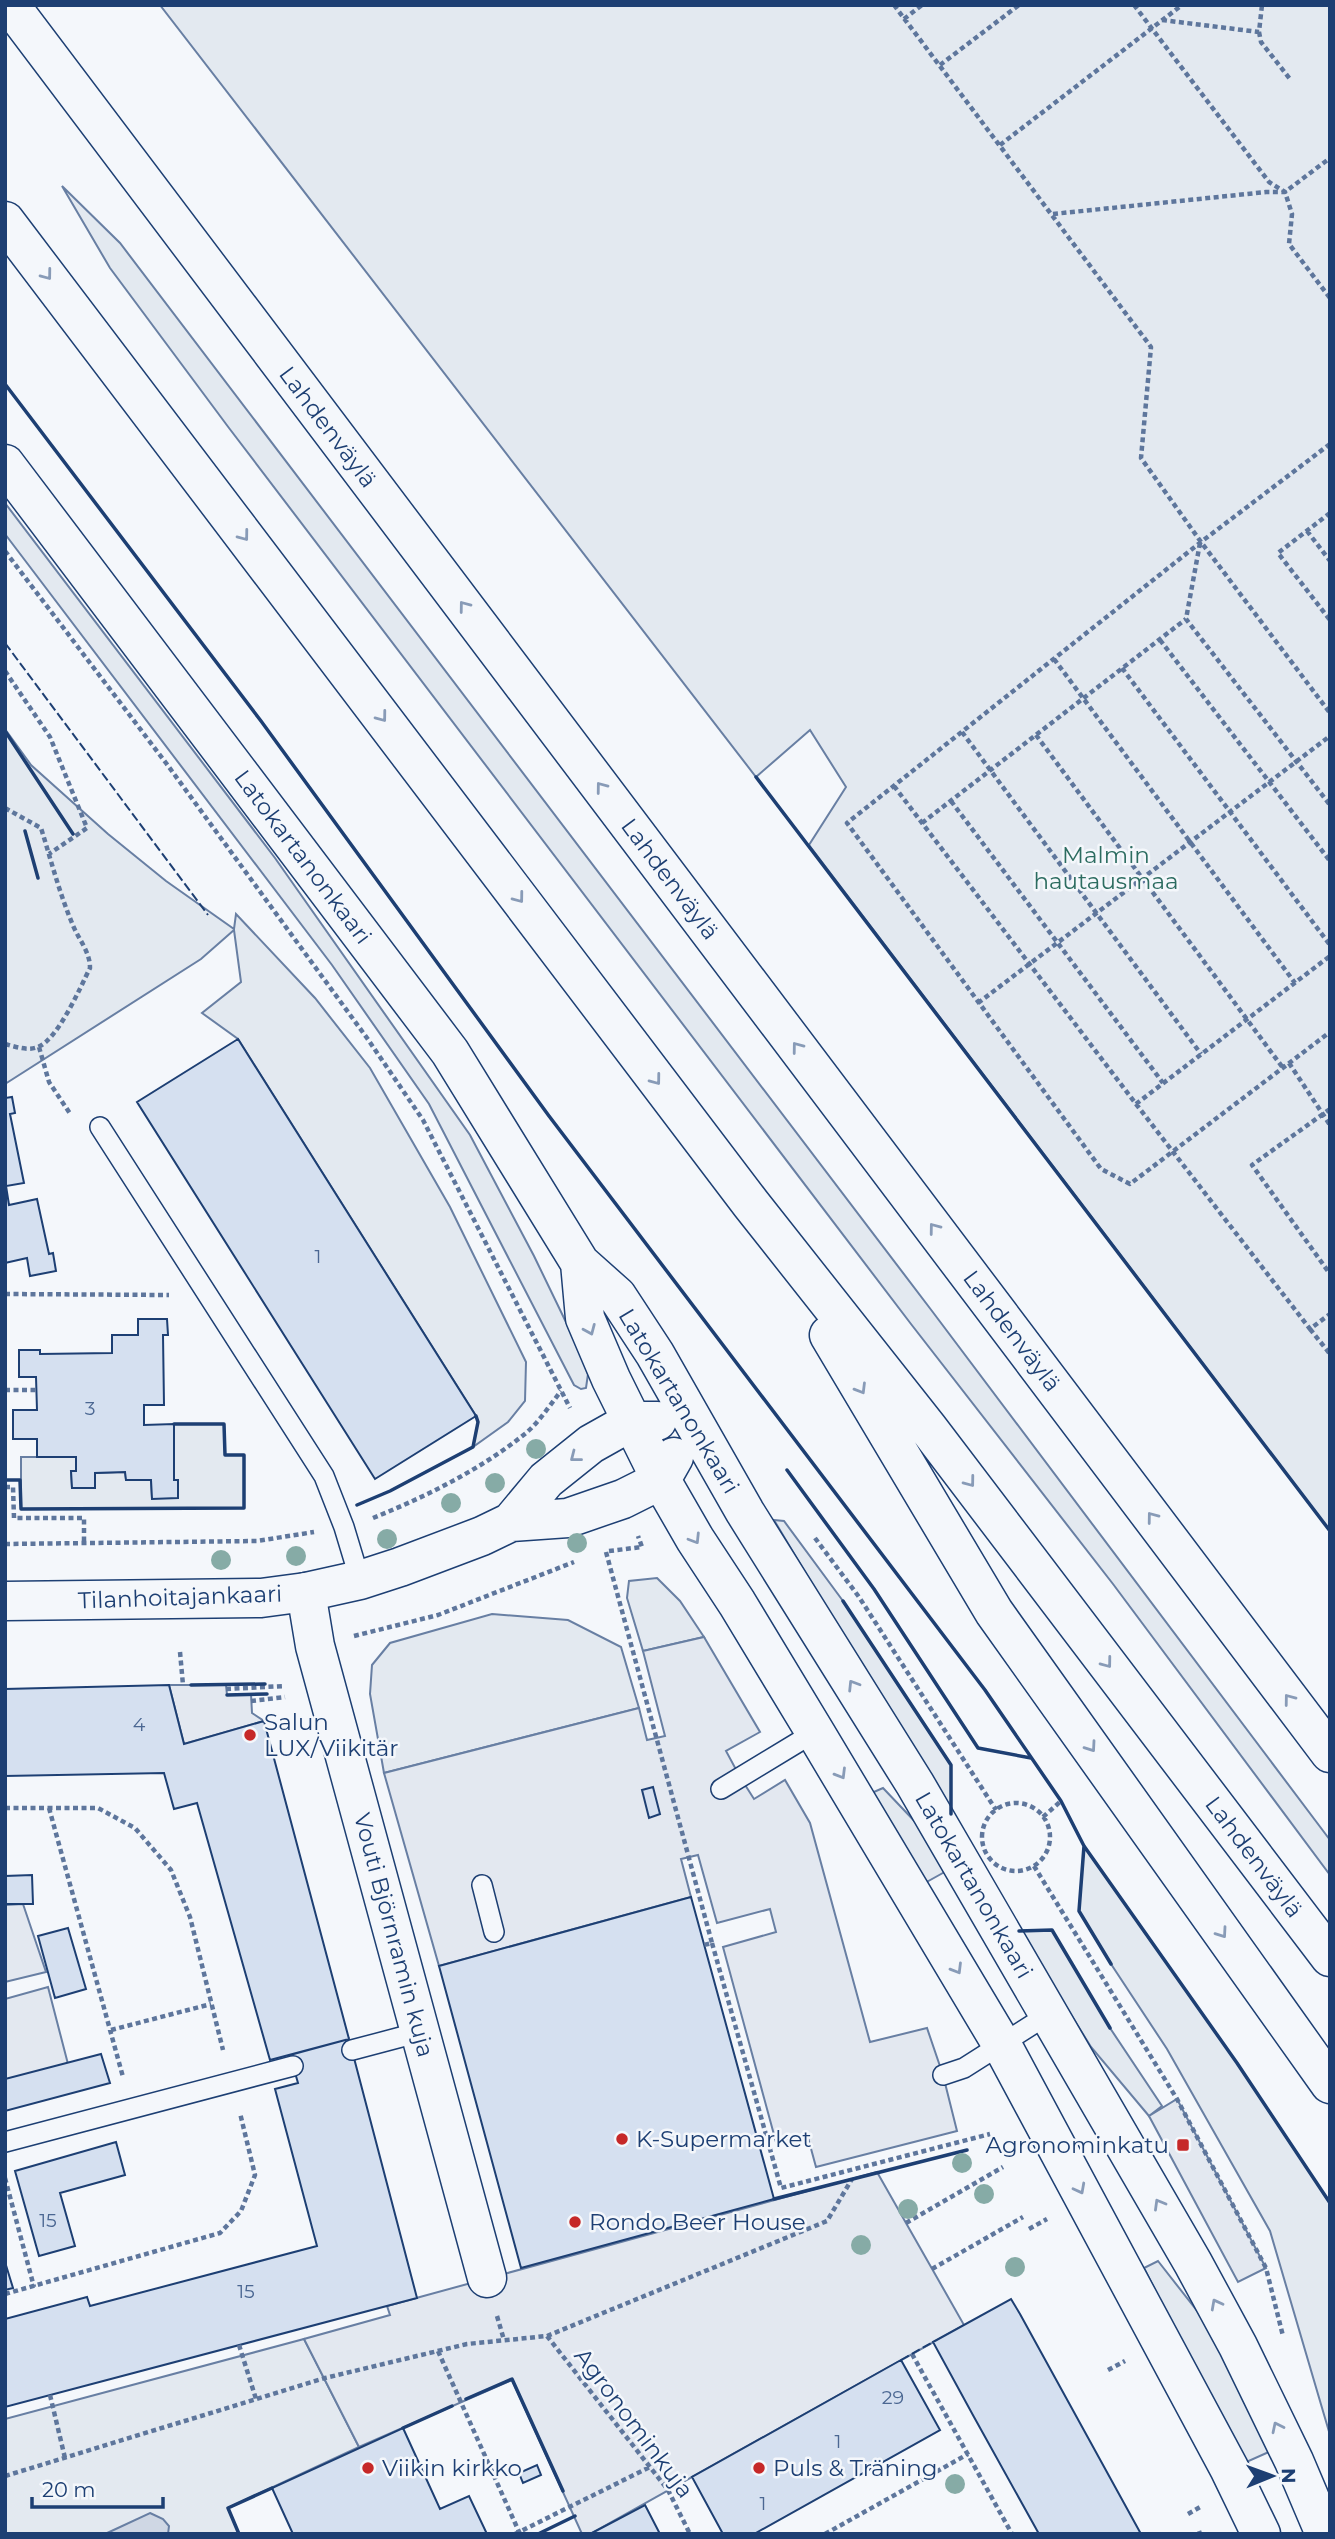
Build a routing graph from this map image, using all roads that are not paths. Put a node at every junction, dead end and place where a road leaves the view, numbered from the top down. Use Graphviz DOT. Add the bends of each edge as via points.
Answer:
graph roads {
  1 [pos="10,5"];
  2 [pos="5,221"];
  3 [pos="5,464"];
  4 [pos="100,1127"];
  5 [pos="751,1204"];
  6 [pos="580,1263"];
  7 [pos="632,1421"];
  8 [pos="694,1422"];
  9 [pos="661,1480"];
  10 [pos="511,1522"];
  11 [pos="360,1580"];
  12 [pos="306,1592"];
  13 [pos="5,1601"];
  14 [pos="815,1732"];
  15 [pos="1330,1753"];
  16 [pos="721,1789"];
  17 [pos="482,1885"];
  18 [pos="494,1932"];
  19 [pos="1330,1957"];
  20 [pos="1049,2014"];
  21 [pos="420,2032"];
  22 [pos="1002,2045"];
  23 [pos="352,2050"];
  24 [pos="293,2066"];
  25 [pos="943,2075"];
  26 [pos="1330,2084"];
  27 [pos="5,2142"];
  28 [pos="486,2278"];
  29 [pos="1261,2534"];
  30 [pos="1325,2534"];
  15 -- 1 [label="main road, Lahdenväylä, one-way"];
  2 -- 5 [label="main road, Lahdenväylä, one-way"];
  3 -- 6 [label="main road, Latokartanonkaari" via="450,1052"];
  4 -- 11 [label="lane" via="324,1476"];
  5 -- 19 [label="main road, Lahdenväylä, one-way" via="928,1428"];
  5 -- 26 [label="main road, one-way" via="994,1612"];
  6 -- 7 [label="main road, Latokartanonkaari, one-way" via="585,1318"];
  6 -- 8 [label="main road, Latokartanonkaari" via="617,1296"];
  7 -- 8 [label="main road"];
  7 -- 9 [label="main road, Latokartanonkaari"];
  7 -- 10 [label="main road, Tilanhoitajankaari, one-way" via="591,1444 546,1480"];
  8 -- 9 [label="main road"];
  20 -- 8 [label="main road, Latokartanonkaari, one-way"];
  9 -- 10 [label="main road, Tilanhoitajankaari" via="568,1518"];
  9 -- 14 [label="main road, Latokartanonkaari, one-way"];
  10 -- 11 [label="main road, Tilanhoitajankaari"];
  11 -- 12 [label="main road, Tilanhoitajankaari"];
  12 -- 13 [label="main road, Tilanhoitajankaari" via="261,1598"];
  12 -- 21 [label="main road, Vouti Björnramin kuja" via="315,1646"];
  14 -- 16 [label="lane"];
  14 -- 22 [label="main road, Latokartanonkaari, one-way"];
  17 -- 18 [label="lane"];
  20 -- 22 [label="lane"];
  30 -- 20 [label="main road, Latokartanonkaari, one-way" via="1294,2461 1194,2263"];
  21 -- 23 [label="lane"];
  21 -- 28 [label="main road, Vouti Björnramin kuja"];
  22 -- 25 [label="lane"];
  22 -- 29 [label="main road, Latokartanonkaari, one-way"];
  24 -- 27 [label="lane"];
}
